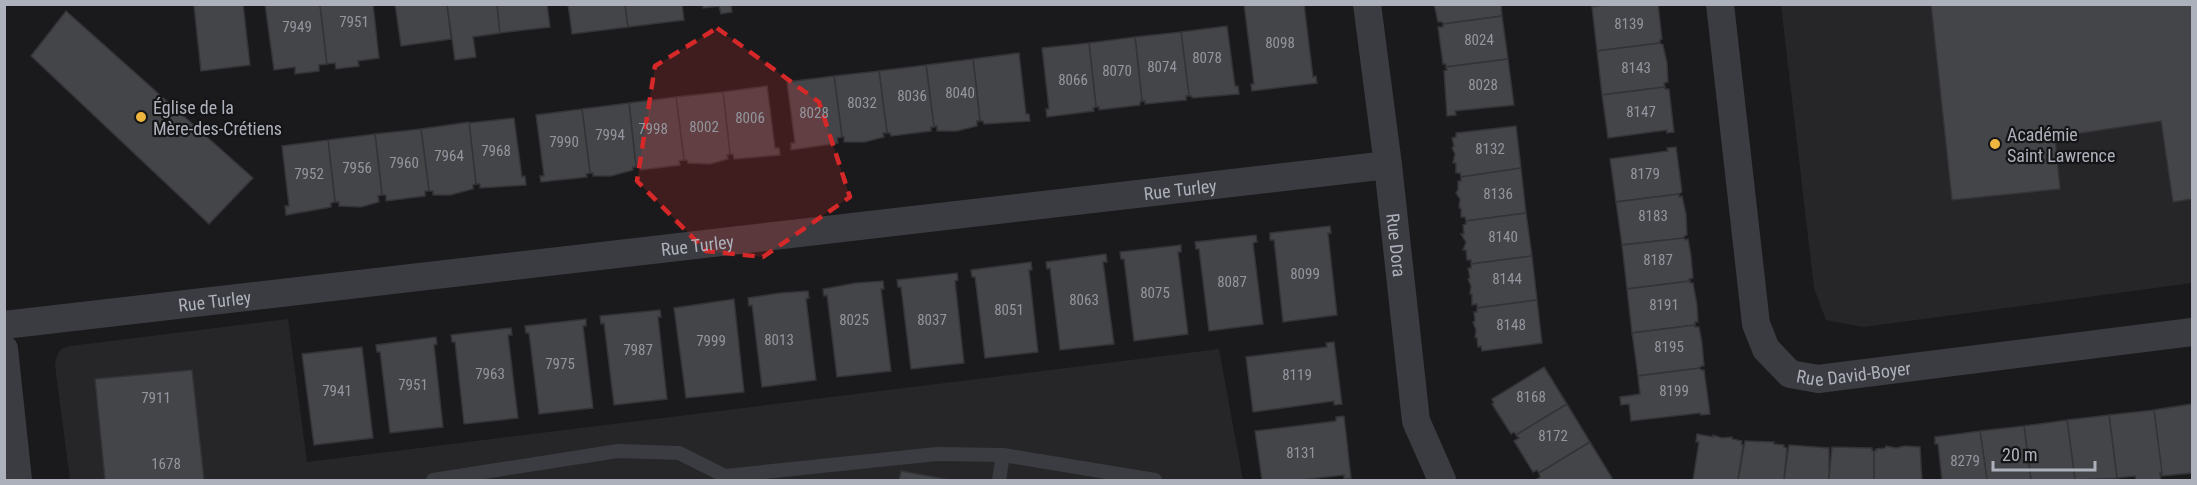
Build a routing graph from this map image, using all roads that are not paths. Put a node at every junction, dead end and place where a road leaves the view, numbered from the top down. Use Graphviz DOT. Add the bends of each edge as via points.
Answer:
graph roads {
  1 [pos="1367,4"];
  2 [pos="1720,4"];
  3 [pos="1388,165"];
  4 [pos="4,325"];
  5 [pos="2193,332"];
  6 [pos="4,349"];
  7 [pos="1003,455"];
  8 [pos="725,478"];
  9 [pos="18,480"];
  10 [pos="433,480"];
  11 [pos="999,480"];
  12 [pos="1155,480"];
  13 [pos="1442,480"];
  1 -- 3 [label="street, Rue Dora"];
  2 -- 5 [label="street, Rue David-Boyer" via="1756,324 1766,349 1790,374 1818,379"];
  3 -- 4 [label="street, Rue Turley"];
  3 -- 13 [label="street, Rue Dora" via="1416,421"];
  6 -- 9 [label="street"];
  7 -- 8 [label="lane" via="937,454"];
  7 -- 11 [label="lane"];
  7 -- 12 [label="lane"];
  8 -- 10 [label="lane" via="679,453 618,451"];
}
